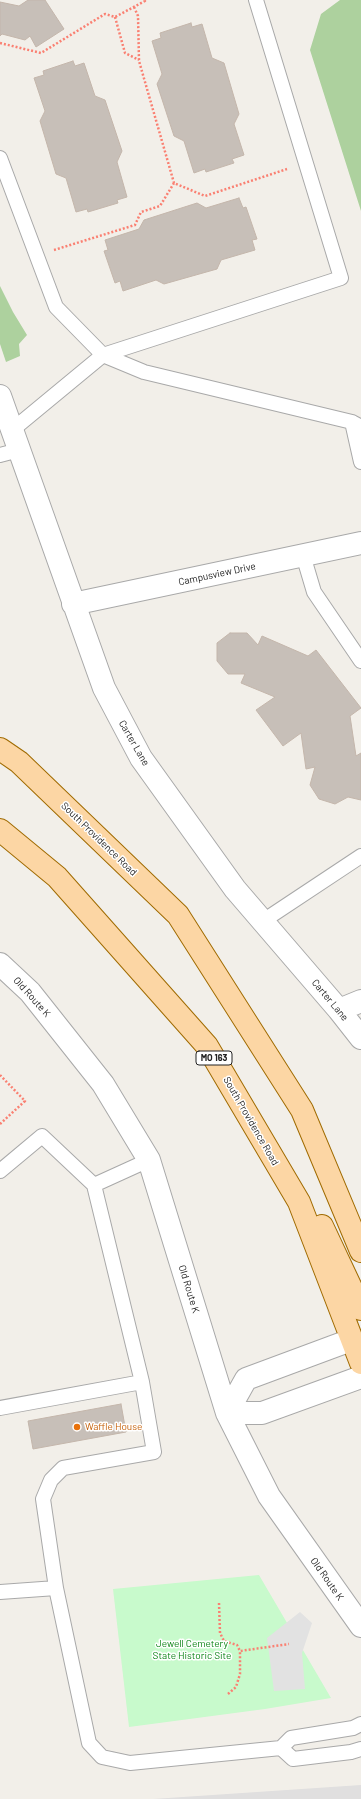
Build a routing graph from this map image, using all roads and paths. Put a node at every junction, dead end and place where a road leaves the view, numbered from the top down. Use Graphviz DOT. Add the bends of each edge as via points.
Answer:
graph roads {
  1 [pos="144,0"];
  2 [pos="256,0"];
  3 [pos="134,7"];
  4 [pos="115,17"];
  5 [pos="0,43"];
  6 [pos="139,61"];
  7 [pos="0,158"];
  8 [pos="306,163"];
  9 [pos="174,183"];
  10 [pos="37,255"];
  11 [pos="103,355"];
  12 [pos="0,396"];
  13 [pos="357,425"];
  14 [pos="10,445"];
  15 [pos="361,462"];
  16 [pos="361,543"];
  17 [pos="303,555"];
  18 [pos="73,604"];
  19 [pos="361,661"];
  20 [pos="0,749"];
  21 [pos="0,830"];
  22 [pos="361,856"];
  23 [pos="263,921"];
  24 [pos="0,964"];
  25 [pos="361,1001"];
  26 [pos="340,1010"];
  27 [pos="361,1038"];
  28 [pos="0,1075"];
  29 [pos="0,1124"];
  30 [pos="149,1160"];
  31 [pos="0,1171"];
  32 [pos="94,1185"];
  33 [pos="299,1202"];
  34 [pos="361,1251"];
  35 [pos="361,1309"];
  36 [pos="356,1343"];
  37 [pos="361,1363"];
  38 [pos="361,1377"];
  39 [pos="142,1382"];
  40 [pos="0,1408"];
  41 [pos="227,1413"];
  42 [pos="56,1588"];
  43 [pos="0,1592"];
  44 [pos="219,1603"];
  45 [pos="361,1626"];
  46 [pos="289,1644"];
  47 [pos="240,1651"];
  48 [pos="228,1694"];
  49 [pos="361,1724"];
  50 [pos="281,1748"];
  51 [pos="361,1749"];
  1 -- 3 [label="path"];
  2 -- 8 [label="lane"];
  3 -- 4 [label="path"];
  3 -- 6 [label="path" via="138,16"];
  4 -- 5 [label="path" via="105,14 41,53"];
  4 -- 6 [label="path" via="125,53"];
  6 -- 9 [label="path"];
  7 -- 10 [label="lane"];
  8 -- 9 [label="path" via="205,196"];
  8 -- 11 [label="lane" via="341,278"];
  9 -- 10 [label="path" via="160,206 141,212 135,225"];
  10 -- 11 [label="lane" via="56,307"];
  11 -- 13 [label="lane" via="144,372"];
  11 -- 14 [label="lane"];
  12 -- 14 [label="street, Carter Lane"];
  13 -- 15 [label="lane"];
  14 -- 18 [label="street, Carter Lane"];
  16 -- 17 [label="street, Campusview Drive"];
  17 -- 18 [label="street, Campusview Drive"];
  17 -- 19 [label="lane" via="314,592"];
  18 -- 23 [label="street, Carter Lane" via="104,688 141,758 235,889"];
  20 -- 34 [label="main road, South Providence Road" via="19,762 178,915 302,1110"];
  21 -- 33 [label="main road, South Providence Road / MO 163" via="57,877 207,1046"];
  22 -- 23 [label="lane"];
  23 -- 26 [label="street, Carter Lane"];
  24 -- 30 [label="street, Old Route K" via="30,992 103,1084"];
  25 -- 26 [label="street"];
  26 -- 27 [label="street, Carter Lane"];
  28 -- 29 [label="path" via="25,1101"];
  30 -- 32 [label="lane"];
  30 -- 41 [label="street, Old Route K"];
  31 -- 32 [label="lane" via="42,1136"];
  32 -- 39 [label="lane"];
  33 -- 35 [label="main road" via="316,1213"];
  33 -- 36 [label="main road, South Providence Road / MO 163"];
  36 -- 37 [label="main road, South Providence Road / MO 163"];
  36 -- 41 [label="street" via="246,1379"];
  38 -- 41 [label="street" via="262,1413"];
  39 -- 40 [label="lane"];
  39 -- 42 [label="lane" via="154,1452 63,1468 51,1480 43,1499"];
  41 -- 45 [label="street, Old Route K" via="269,1496"];
  42 -- 43 [label="lane"];
  42 -- 50 [label="lane" via="89,1743 102,1757 130,1763"];
  44 -- 47 [label="path" via="220,1632 224,1641 237,1645"];
  46 -- 47 [label="path"];
  47 -- 48 [label="path" via="240,1674 236,1687"];
  49 -- 50 [label="lane" via="353,1728 291,1738"];
  50 -- 51 [label="lane" via="293,1759"];
}
